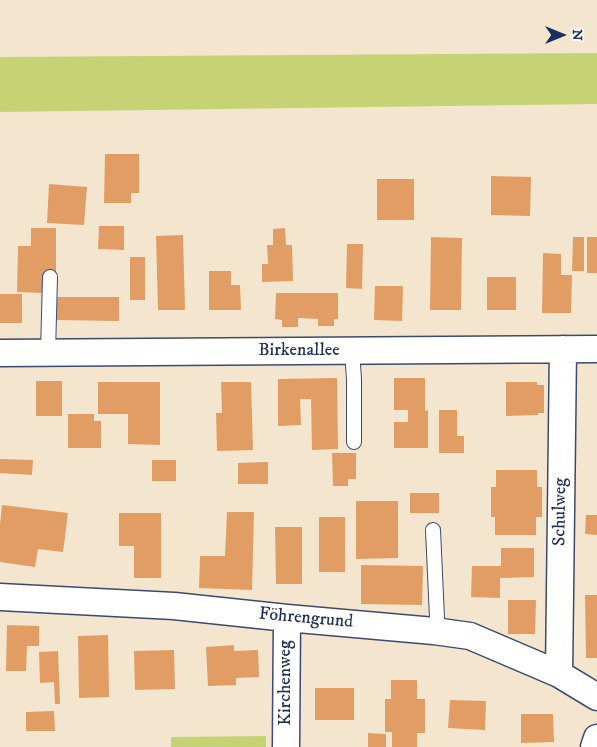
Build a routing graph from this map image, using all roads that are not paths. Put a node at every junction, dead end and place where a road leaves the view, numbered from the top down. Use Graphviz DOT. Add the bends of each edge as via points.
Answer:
graph roads {
  1 [pos="50,277"];
  2 [pos="563,349"];
  3 [pos="597,349"];
  4 [pos="352,351"];
  5 [pos="48,353"];
  6 [pos="0,354"];
  7 [pos="354,442"];
  8 [pos="433,530"];
  9 [pos="0,597"];
  10 [pos="286,618"];
  11 [pos="434,631"];
  12 [pos="559,674"];
  13 [pos="597,697"];
  14 [pos="597,738"];
  15 [pos="286,747"];
  16 [pos="594,747"];
  1 -- 5 [label="lane"];
  2 -- 3 [label="street, Birkenallee"];
  2 -- 4 [label="street, Birkenallee"];
  2 -- 12 [label="street, Schulweg"];
  4 -- 5 [label="street, Birkenallee"];
  4 -- 7 [label="lane"];
  5 -- 6 [label="street, Birkenallee"];
  8 -- 11 [label="lane" via="437,618"];
  9 -- 10 [label="street, Föhrengrund" via="174,606"];
  10 -- 11 [label="street, Föhrengrund"];
  10 -- 15 [label="street, Kirchenweg"];
  11 -- 12 [label="street, Föhrengrund" via="470,636"];
  12 -- 13 [label="street, Föhrengrund"];
  14 -- 16 [label="street"];
}
